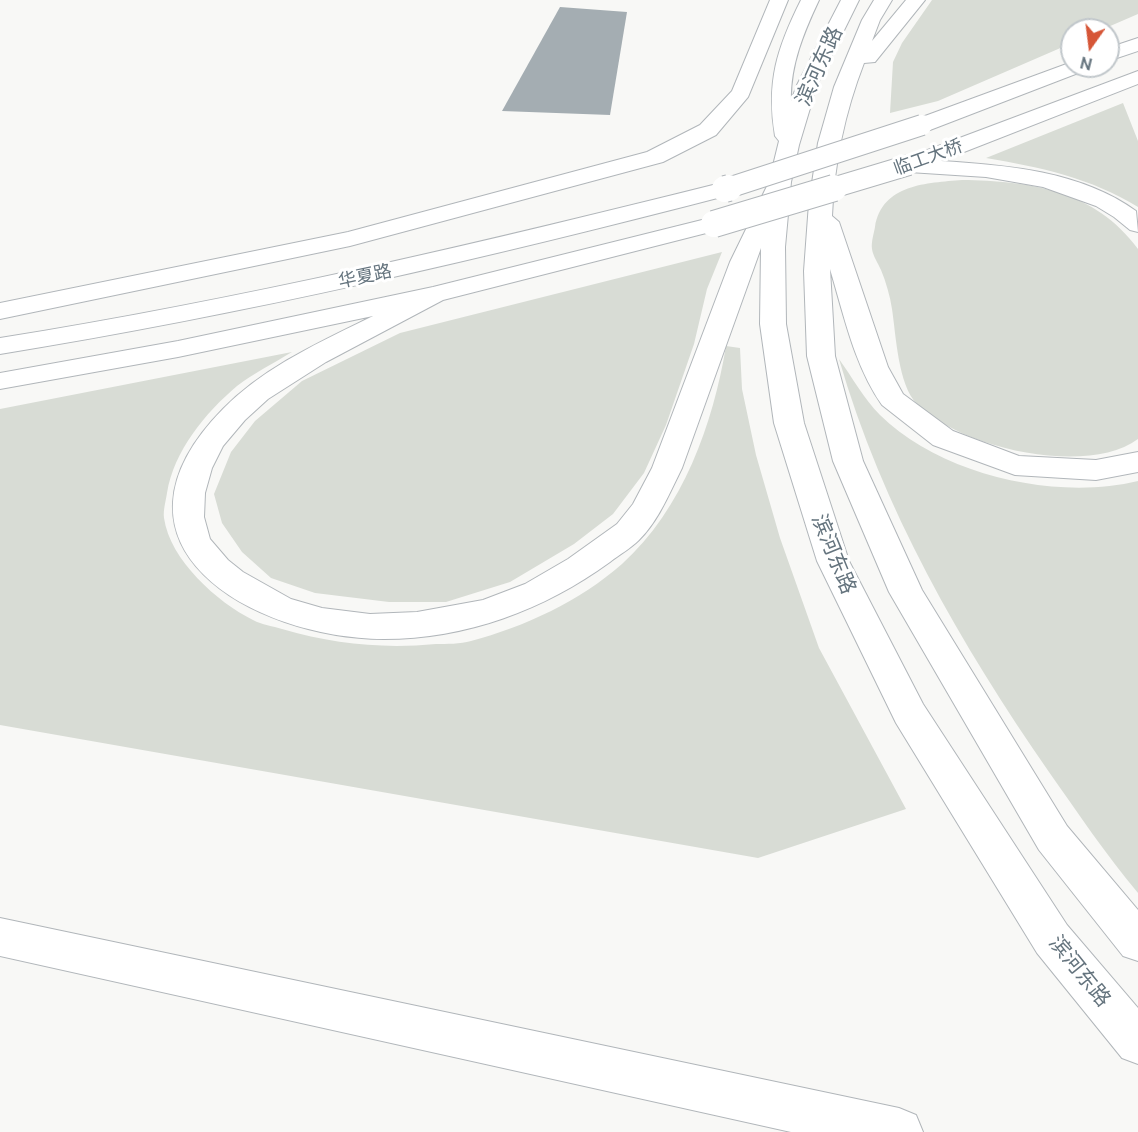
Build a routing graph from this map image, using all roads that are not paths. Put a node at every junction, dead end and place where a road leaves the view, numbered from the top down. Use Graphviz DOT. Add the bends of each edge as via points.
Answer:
graph roads {
  1 [pos="779,0"];
  2 [pos="810,0"];
  3 [pos="850,0"];
  4 [pos="883,0"];
  5 [pos="916,0"];
  6 [pos="1138,44"];
  7 [pos="1120,51"];
  8 [pos="1060,73"];
  9 [pos="1138,77"];
  10 [pos="844,87"];
  11 [pos="788,145"];
  12 [pos="909,165"];
  13 [pos="780,182"];
  14 [pos="726,189"];
  15 [pos="821,203"];
  16 [pos="714,224"];
  17 [pos="1138,225"];
  18 [pos="434,295"];
  19 [pos="0,311"];
  20 [pos="0,346"];
  21 [pos="0,381"];
  22 [pos="1138,462"];
  23 [pos="0,937"];
  24 [pos="1138,942"];
  25 [pos="1138,1042"];
  26 [pos="899,1132"];
  1 -- 19 [label="main road" via="741,93 708,130 655,157 350,239"];
  2 -- 11 [label="main road" via="794,32 781,74 780,112"];
  3 -- 11 [label="main road, 滨河东路" via="807,85"];
  4 -- 10 [label="main road, 滨河东路"];
  5 -- 10 [label="main road"];
  6 -- 7 [label="main road"];
  8 -- 14 [label="main road, 临工大桥, bridge" via="922,126"];
  9 -- 12 [label="main road, 临工大桥"];
  10 -- 15 [label="main road, 滨河东路" via="829,143"];
  11 -- 13 [label="main road, 滨河东路"];
  12 -- 16 [label="main road, 临工大桥, bridge"];
  12 -- 17 [label="main road" via="1018,173 1051,181 1112,205"];
  13 -- 18 [label="main road" via="742,262 667,468 651,501 628,532 572,575 480,615 417,625 348,626 290,612 245,589 210,563 190,530 190,489 199,461 215,435 249,401 291,371"];
  13 -- 25 [label="main road, 滨河东路" via="773,247 773,324 789,423 832,561 909,713 1046,929"];
  14 -- 20 [label="main road, 华夏路" via="522,242 287,293"];
  15 -- 22 [label="main road" via="874,367 892,399 943,438 1015,465 1096,470"];
  15 -- 24 [label="main road, 滨河东路" via="817,271 821,356 848,461 906,592 1047,827"];
  16 -- 18 [label="main road, 华夏路"];
  18 -- 21 [label="main road, 华夏路" via="178,350"];
  23 -- 26 [label="main road"];
}
